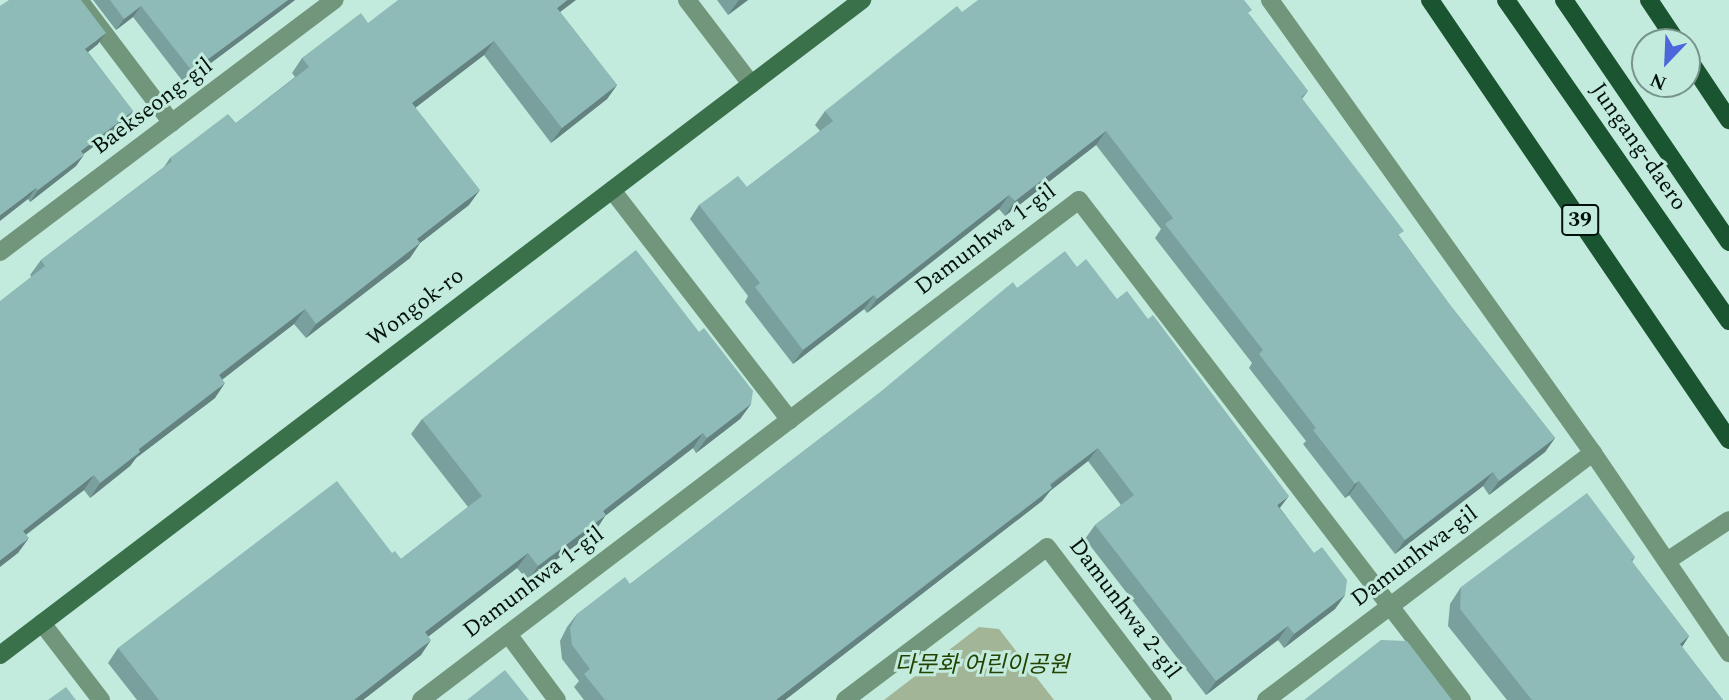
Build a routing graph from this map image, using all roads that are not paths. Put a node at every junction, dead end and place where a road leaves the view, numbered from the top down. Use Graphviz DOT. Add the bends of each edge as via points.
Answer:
graph roads {
  1 [pos="79,0"];
  2 [pos="335,0"];
  3 [pos="687,0"];
  4 [pos="862,0"];
  5 [pos="1270,0"];
  6 [pos="1430,0"];
  7 [pos="1506,0"];
  8 [pos="1564,0"];
  9 [pos="1649,0"];
  10 [pos="1668,28"];
  11 [pos="1701,78"];
  12 [pos="751,84"];
  13 [pos="1729,120"];
  14 [pos="172,123"];
  15 [pos="612,190"];
  16 [pos="1729,242"];
  17 [pos="0,253"];
  18 [pos="1729,321"];
  19 [pos="790,420"];
  20 [pos="1729,440"];
  21 [pos="1593,453"];
  22 [pos="1729,520"];
  23 [pos="1667,561"];
  24 [pos="1391,606"];
  25 [pos="42,623"];
  26 [pos="508,634"];
  27 [pos="1729,653"];
  28 [pos="0,655"];
  29 [pos="101,700"];
  30 [pos="421,700"];
  31 [pos="557,700"];
  32 [pos="845,700"];
  33 [pos="1163,700"];
  34 [pos="1266,700"];
  35 [pos="1462,700"];
  1 -- 14 [label="street"];
  2 -- 14 [label="street, Baekseong-gil"];
  3 -- 12 [label="street"];
  4 -- 12 [label="street, Wongok-ro"];
  5 -- 21 [label="street"];
  6 -- 20 [label="main road, 39"];
  7 -- 18 [label="main road, Jungang-daero"];
  8 -- 16 [label="main road, Jungang-daero"];
  9 -- 10 [label="main road"];
  11 -- 13 [label="main road"];
  12 -- 15 [label="street, Wongok-ro"];
  14 -- 17 [label="street, Baekseong-gil"];
  15 -- 19 [label="street"];
  15 -- 25 [label="street, Wongok-ro"];
  19 -- 24 [label="street, Damunhwa 1-gil" via="1079,200"];
  19 -- 26 [label="street, Damunhwa 1-gil"];
  21 -- 23 [label="street"];
  21 -- 24 [label="street, Damunhwa-gil"];
  22 -- 23 [label="street"];
  23 -- 27 [label="street"];
  24 -- 34 [label="street, Damunhwa-gil"];
  24 -- 35 [label="street, Damunhwa 1-gil"];
  25 -- 28 [label="street, Wongok-ro"];
  25 -- 29 [label="street"];
  26 -- 30 [label="street, Damunhwa 1-gil"];
  26 -- 31 [label="street"];
  32 -- 33 [label="street, Damunhwa 2-gil" via="1046,547"];
}
